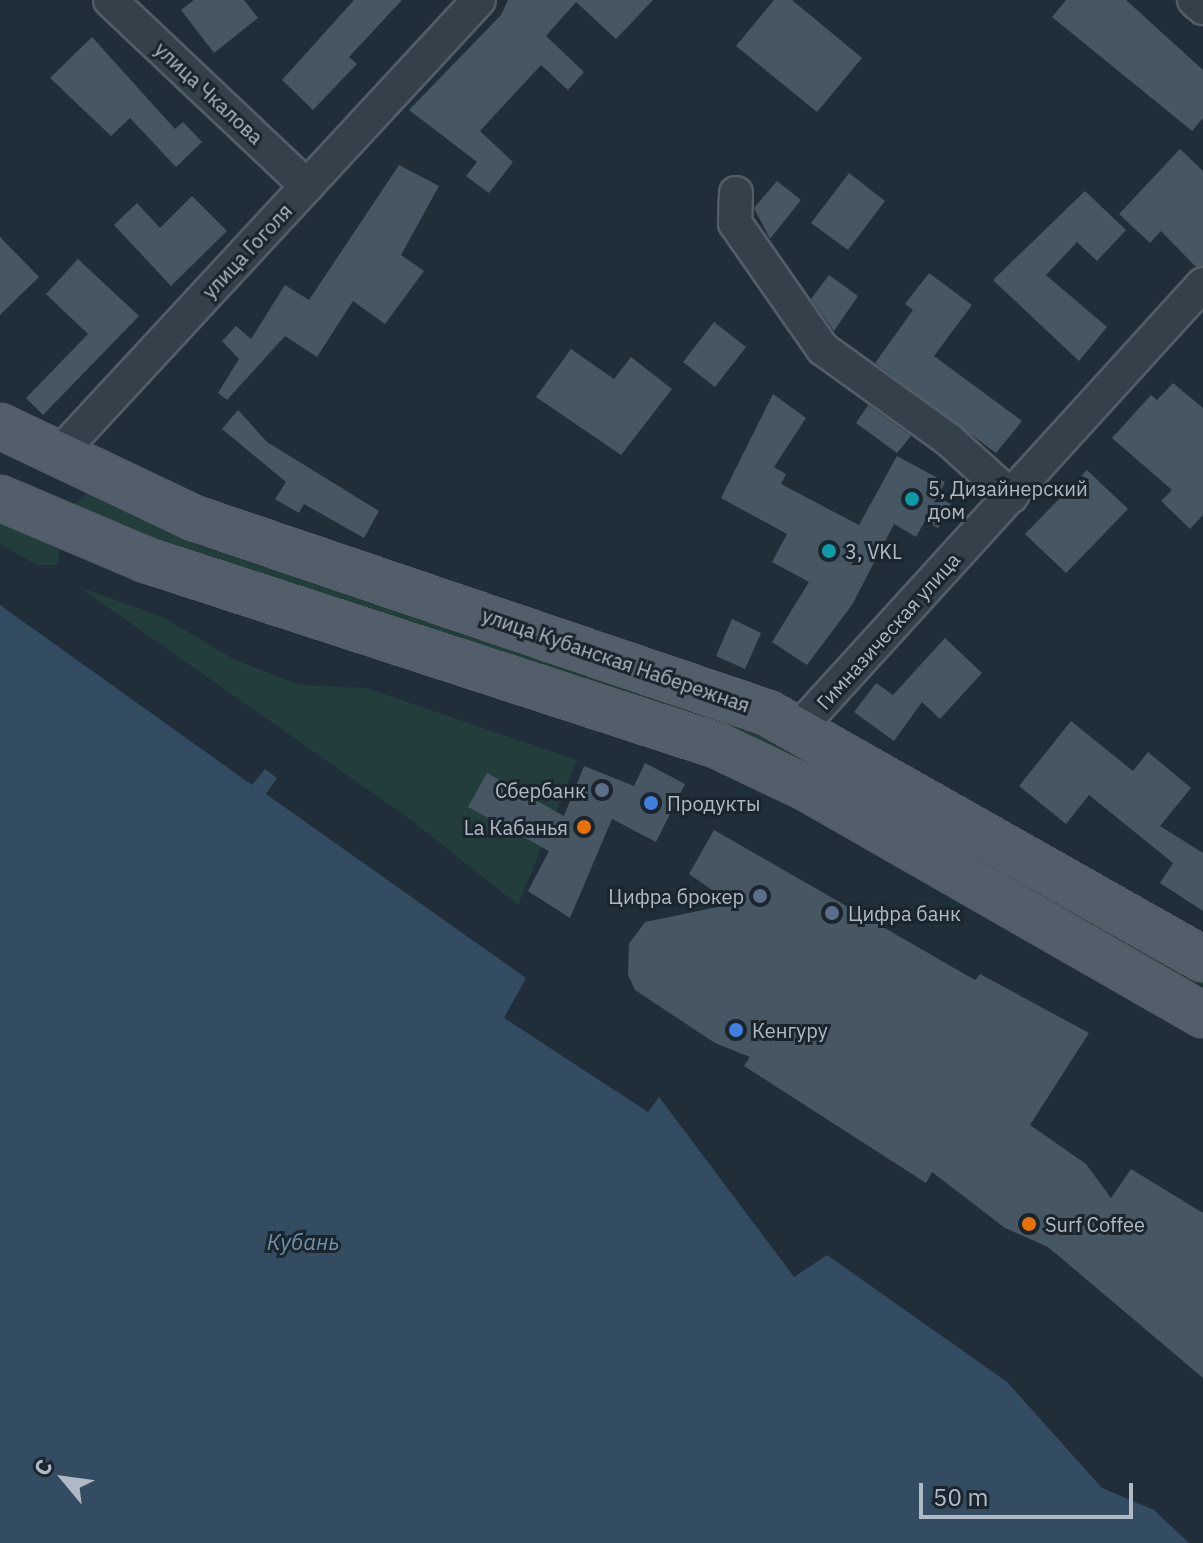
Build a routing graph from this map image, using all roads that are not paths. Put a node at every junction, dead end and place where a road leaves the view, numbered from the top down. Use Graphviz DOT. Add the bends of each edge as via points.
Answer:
graph roads {
  1 [pos="110,0"];
  2 [pos="479,0"];
  3 [pos="1194,0"];
  4 [pos="1203,8"];
  5 [pos="307,186"];
  6 [pos="736,193"];
  7 [pos="1203,284"];
  8 [pos="0,426"];
  9 [pos="57,456"];
  10 [pos="1011,496"];
  11 [pos="12,504"];
  12 [pos="799,728"];
  13 [pos="1203,959"];
  14 [pos="1203,1015"];
  1 -- 5 [label="street, улица Чкалова"];
  2 -- 5 [label="street, улица Гоголя"];
  3 -- 4 [label="street"];
  5 -- 9 [label="street, улица Гоголя"];
  6 -- 10 [label="street" via="735,223 823,349 949,440"];
  7 -- 10 [label="street, Гимназическая улица"];
  8 -- 9 [label="main road, улица Кубанская Набережная"];
  9 -- 11 [label="main road, улица Гоголя"];
  9 -- 12 [label="main road, улица Кубанская Набережная" via="194,518"];
  10 -- 12 [label="street, Гимназическая улица"];
  11 -- 14 [label="main road" via="146,560 718,746 808,789"];
  12 -- 13 [label="main road, улица Кубанская Набережная"];
}
